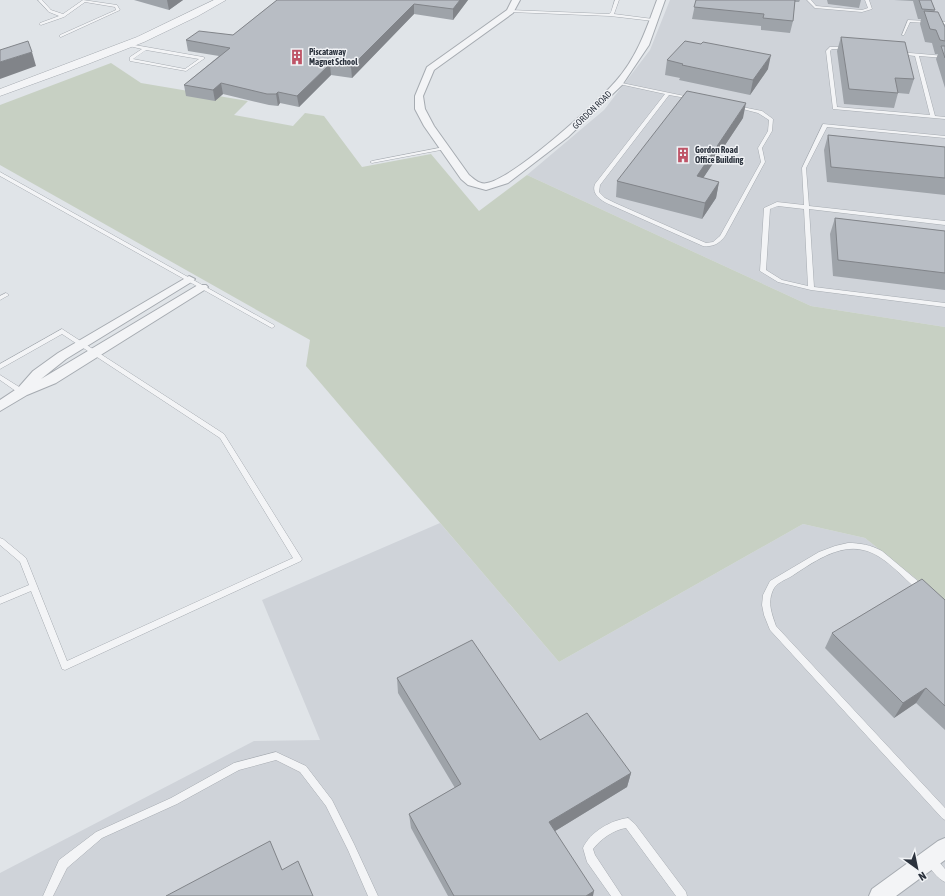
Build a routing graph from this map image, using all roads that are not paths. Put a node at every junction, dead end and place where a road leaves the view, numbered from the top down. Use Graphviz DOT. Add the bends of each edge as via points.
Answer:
graph roads {
  1 [pos="40,0"];
  2 [pos="221,0"];
  3 [pos="516,0"];
  4 [pos="616,0"];
  5 [pos="661,0"];
  6 [pos="867,0"];
  7 [pos="85,1"];
  8 [pos="809,1"];
  9 [pos="510,11"];
  10 [pos="610,15"];
  11 [pos="63,16"];
  12 [pos="653,20"];
  13 [pos="945,23"];
  14 [pos="41,24"];
  15 [pos="903,34"];
  16 [pos="61,36"];
  17 [pos="130,44"];
  18 [pos="145,49"];
  19 [pos="852,49"];
  20 [pos="895,53"];
  21 [pos="917,55"];
  22 [pos="945,57"];
  23 [pos="619,83"];
  24 [pos="0,93"];
  25 [pos="668,93"];
  26 [pos="698,99"];
  27 [pos="729,105"];
  28 [pos="933,117"];
  29 [pos="945,118"];
  30 [pos="945,137"];
  31 [pos="818,140"];
  32 [pos="825,141"];
  33 [pos="444,148"];
  34 [pos="372,162"];
  35 [pos="0,174"];
  36 [pos="806,209"];
  37 [pos="945,223"];
  38 [pos="189,279"];
  39 [pos="202,287"];
  40 [pos="811,288"];
  41 [pos="6,295"];
  42 [pos="0,298"];
  43 [pos="945,305"];
  44 [pos="272,326"];
  45 [pos="82,344"];
  46 [pos="96,353"];
  47 [pos="0,367"];
  48 [pos="0,377"];
  49 [pos="22,392"];
  50 [pos="0,406"];
  51 [pos="0,541"];
  52 [pos="33,587"];
  53 [pos="927,593"];
  54 [pos="0,601"];
  55 [pos="945,815"];
  56 [pos="937,853"];
  57 [pos="945,877"];
  58 [pos="48,896"];
  59 [pos="373,896"];
  60 [pos="617,896"];
  61 [pos="682,896"];
  62 [pos="879,896"];
  1 -- 11 [label="lane" via="50,11"];
  2 -- 17 [label="street"];
  3 -- 9 [label="street"];
  4 -- 10 [label="lane" via="613,13"];
  5 -- 12 [label="street, GORDON ROAD"];
  6 -- 8 [label="lane" via="870,9 862,11 815,7"];
  7 -- 11 [label="lane"];
  7 -- 16 [label="lane" via="116,6 118,10"];
  9 -- 10 [label="lane"];
  9 -- 33 [label="street" via="430,69 424,81 419,96 420,109"];
  10 -- 12 [label="lane"];
  11 -- 14 [label="lane"];
  12 -- 23 [label="street, GORDON ROAD" via="645,45"];
  13 -- 15 [label="lane" via="909,21"];
  17 -- 18 [label="lane"];
  17 -- 24 [label="street"];
  18 -- 18 [label="lane" via="159,51 202,58 186,70 131,60"];
  19 -- 28 [label="lane" via="831,48 828,51 834,108"];
  20 -- 21 [label="lane"];
  21 -- 22 [label="lane"];
  21 -- 28 [label="lane"];
  23 -- 25 [label="lane"];
  23 -- 33 [label="street, GORDON ROAD" via="564,135 504,181 486,187 472,183"];
  25 -- 26 [label="lane"];
  25 -- 27 [label="lane" via="597,185 596,191 600,197 613,204 705,245 718,242 763,162 760,148 772,124 771,119 760,112"];
  28 -- 29 [label="lane"];
  30 -- 31 [label="lane" via="825,125"];
  31 -- 32 [label="lane"];
  31 -- 36 [label="lane" via="804,168"];
  33 -- 34 [label="lane"];
  35 -- 38 [label="lane"];
  36 -- 37 [label="lane"];
  36 -- 40 [label="lane"];
  36 -- 40 [label="lane" via="777,204 768,208 763,271 780,281"];
  38 -- 39 [label="lane"];
  38 -- 45 [label="street"];
  39 -- 44 [label="lane"];
  39 -- 46 [label="street"];
  40 -- 43 [label="lane"];
  41 -- 42 [label="lane"];
  45 -- 46 [label="lane"];
  45 -- 47 [label="lane" via="62,331"];
  45 -- 49 [label="street" via="38,374"];
  46 -- 49 [label="street" via="51,380"];
  46 -- 52 [label="lane" via="222,436 298,559 64,666"];
  48 -- 49 [label="lane"];
  49 -- 50 [label="street"];
  51 -- 52 [label="lane" via="23,560"];
  52 -- 54 [label="lane"];
  53 -- 55 [label="lane" via="875,551 859,545 836,547 773,583 767,592 765,607 773,628"];
  56 -- 57 [label="lane"];
  56 -- 62 [label="street"];
  58 -- 59 [label="lane" via="63,864 99,835 174,801 238,766 276,756 303,769 329,803"];
  60 -- 61 [label="lane" via="591,858 588,848 591,842 620,823 628,823"];
}
